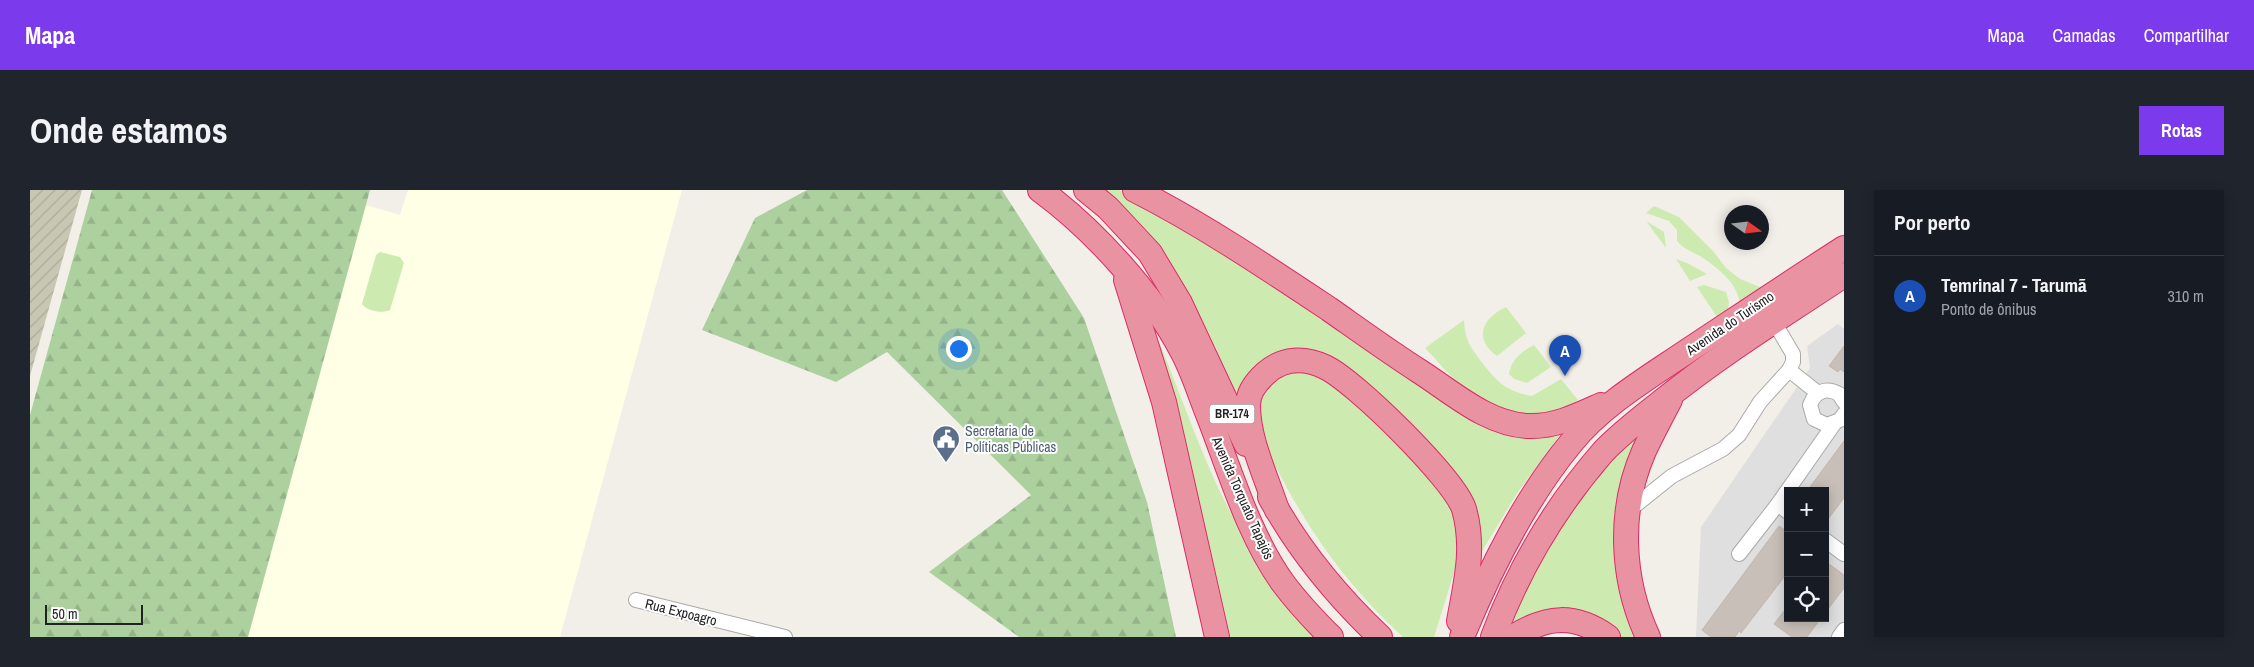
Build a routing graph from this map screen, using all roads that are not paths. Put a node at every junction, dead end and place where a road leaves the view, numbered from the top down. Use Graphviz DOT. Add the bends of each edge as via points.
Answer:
graph roads {
  1 [pos="1040,190"];
  2 [pos="1086,190"];
  3 [pos="1135,190"];
  4 [pos="1844,248"];
  5 [pos="1121,266"];
  6 [pos="1844,275"];
  7 [pos="1774,322"];
  8 [pos="1789,370"];
  9 [pos="1674,392"];
  10 [pos="1818,393"];
  11 [pos="1617,399"];
  12 [pos="1844,402"];
  13 [pos="1839,419"];
  14 [pos="1783,508"];
  15 [pos="1277,510"];
  16 [pos="1626,513"];
  17 [pos="1829,543"];
  18 [pos="1739,554"];
  19 [pos="1844,554"];
  20 [pos="636,600"];
  21 [pos="1844,630"];
  22 [pos="785,637"];
  23 [pos="1217,637"];
  24 [pos="1330,637"];
  25 [pos="1380,637"];
  26 [pos="1457,637"];
  27 [pos="1462,637"];
  28 [pos="1493,637"];
  29 [pos="1513,637"];
  30 [pos="1608,637"];
  31 [pos="1648,637"];
  32 [pos="1839,637"];
  1 -- 5 [label="highway, Avenida Torquato Tapajós / BR-174"];
  2 -- 15 [label="highway, Avenida Torquato Tapajós / BR-174" via="1108,208 1150,253 1180,303"];
  3 -- 11 [label="highway" via="1271,270 1461,400 1498,419 1529,426 1554,424"];
  4 -- 11 [label="highway, Avenida do Turismo"];
  5 -- 23 [label="highway" via="1164,402"];
  5 -- 24 [label="highway, Avenida Torquato Tapajós / BR-174" via="1165,321 1183,352 1260,543 1282,582"];
  6 -- 7 [label="highway, Avenida do Turismo"];
  7 -- 8 [label="street" via="1793,354"];
  7 -- 9 [label="highway, Avenida do Turismo"];
  8 -- 10 [label="street"];
  8 -- 16 [label="street" via="1760,402 1731,443 1672,476"];
  9 -- 16 [label="highway" via="1644,452"];
  9 -- 28 [label="highway, Avenida do Turismo" via="1604,452 1556,516 1524,566"];
  10 -- 12 [label="street" via="1832,390"];
  10 -- 13 [label="street" via="1810,405 1811,412 1820,423 1827,425"];
  11 -- 27 [label="highway" via="1572,442 1546,476 1492,570"];
  13 -- 14 [label="street"];
  14 -- 18 [label="street"];
  15 -- 25 [label="highway, Avenida Torquato Tapajós / BR-174" via="1352,611"];
  15 -- 26 [label="highway" via="1250,428 1248,402 1256,381 1276,363 1300,360 1325,366 1399,429 1448,481 1463,507 1470,536 1470,554"];
  16 -- 31 [label="highway" via="1626,550 1634,602"];
  17 -- 19 [label="street"];
  20 -- 22 [label="street, Rua Expoagro"];
  21 -- 32 [label="street"];
  29 -- 30 [label="highway" via="1532,625 1550,620 1576,622 1597,629"];
}
